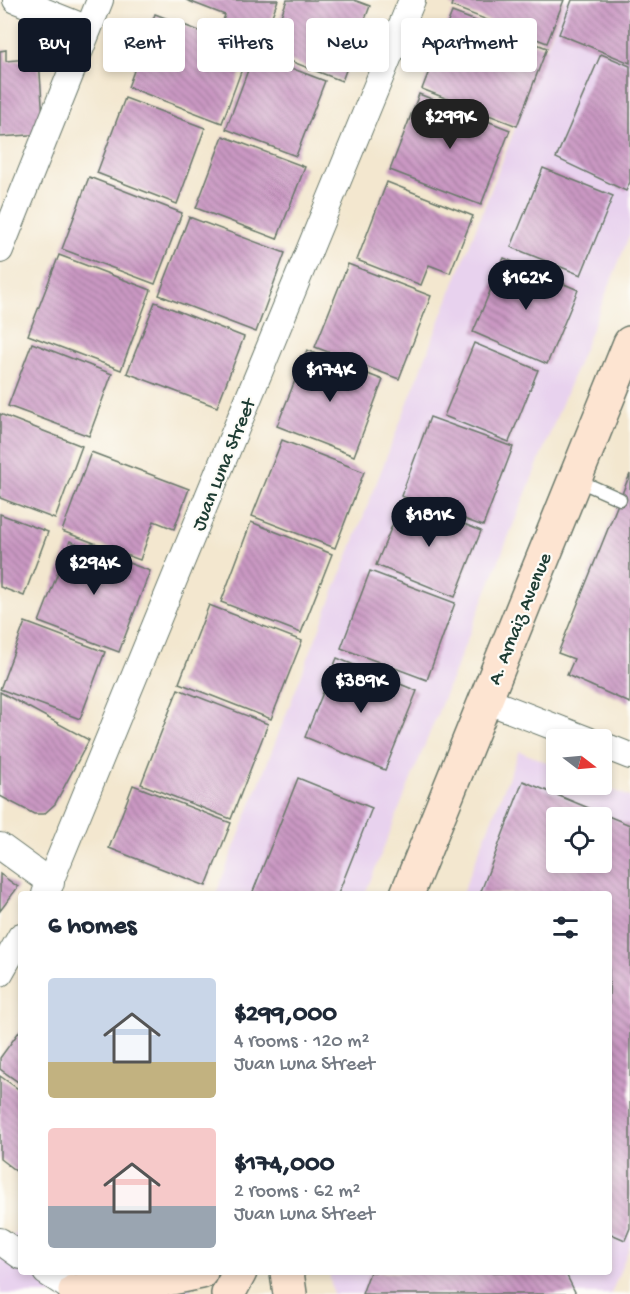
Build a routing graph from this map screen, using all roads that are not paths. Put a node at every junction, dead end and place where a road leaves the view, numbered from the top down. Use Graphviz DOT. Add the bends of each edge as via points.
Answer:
graph roads {
  1 [pos="16,0"];
  2 [pos="100,0"];
  3 [pos="412,0"];
  4 [pos="61,18"];
  5 [pos="91,22"];
  6 [pos="71,72"];
  7 [pos="0,250"];
  8 [pos="630,343"];
  9 [pos="573,478"];
  10 [pos="620,499"];
  11 [pos="485,700"];
  12 [pos="560,729"];
  13 [pos="612,749"];
  14 [pos="630,756"];
  15 [pos="0,846"];
  16 [pos="48,889"];
  17 [pos="408,891"];
  18 [pos="18,941"];
  19 [pos="0,973"];
  20 [pos="0,1242"];
  21 [pos="18,1254"];
  22 [pos="50,1275"];
  23 [pos="186,1275"];
  24 [pos="238,1275"];
  25 [pos="288,1275"];
  26 [pos="77,1293"];
  27 [pos="228,1294"];
  28 [pos="290,1294"];
  1 -- 4 [label="street"];
  2 -- 5 [label="street"];
  3 -- 16 [label="street, Juan Luna Street"];
  6 -- 7 [label="street"];
  8 -- 9 [label="main road, A. Arnaiz Avenue"];
  9 -- 10 [label="lane"];
  9 -- 11 [label="main road, A. Arnaiz Avenue"];
  11 -- 12 [label="street"];
  11 -- 17 [label="main road, A. Arnaiz Avenue"];
  13 -- 14 [label="street"];
  15 -- 16 [label="street"];
  18 -- 19 [label="street"];
  20 -- 21 [label="street"];
  22 -- 26 [label="street"];
  23 -- 26 [label="main road"];
  24 -- 27 [label="main road"];
  25 -- 28 [label="main road"];
}
